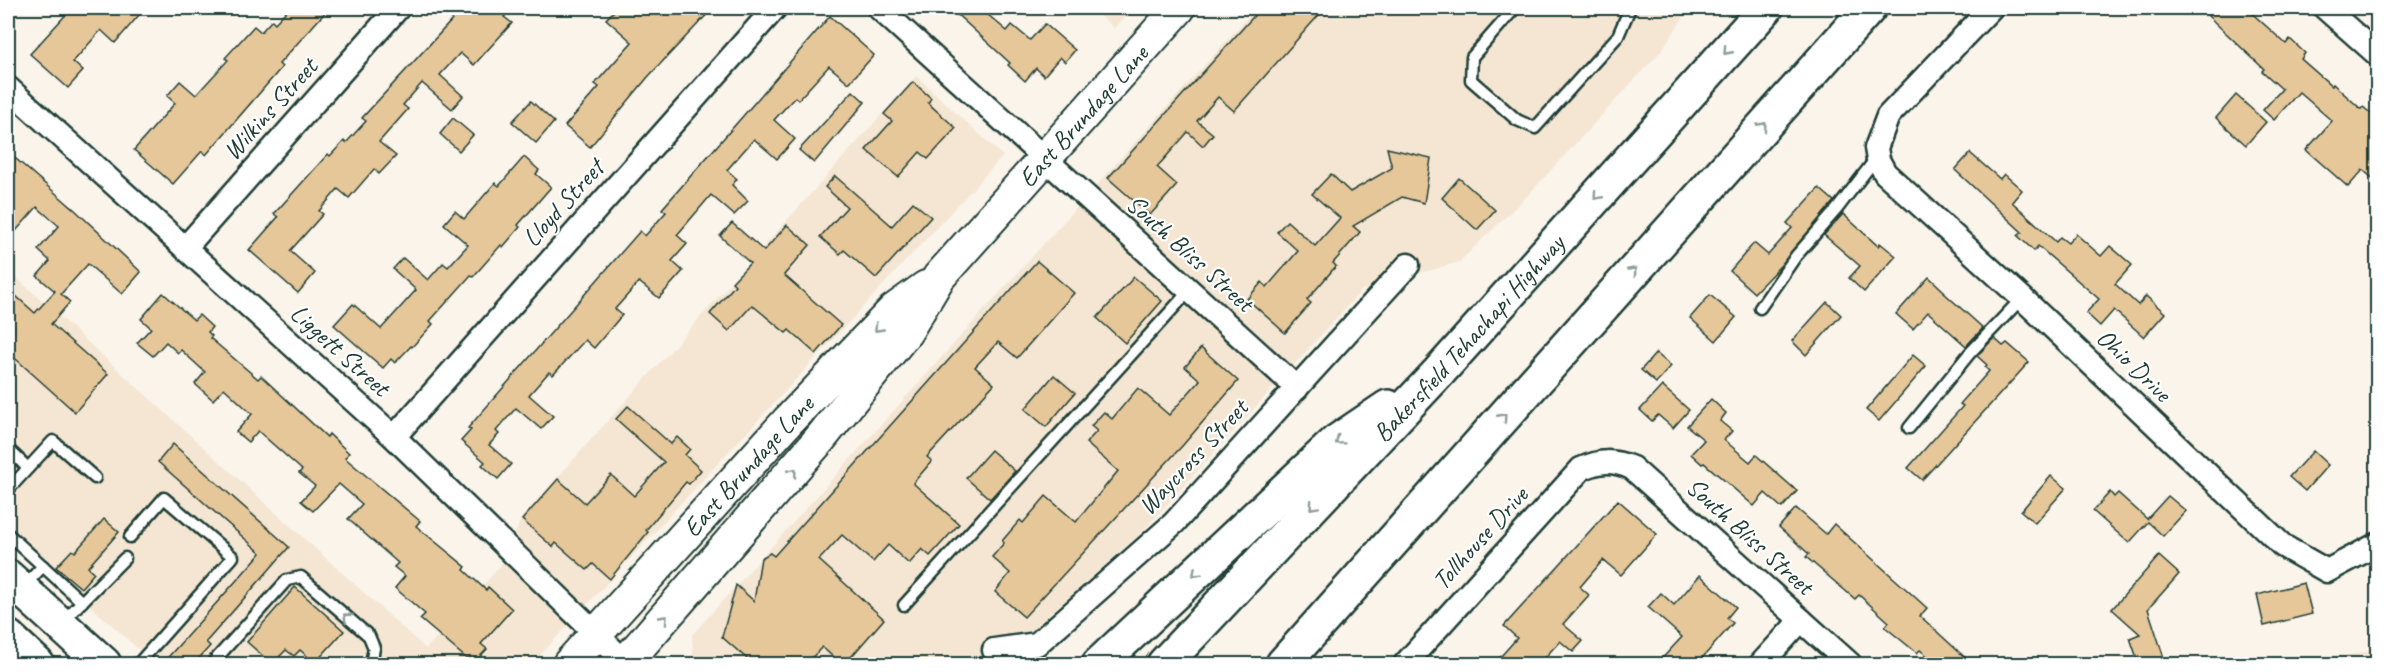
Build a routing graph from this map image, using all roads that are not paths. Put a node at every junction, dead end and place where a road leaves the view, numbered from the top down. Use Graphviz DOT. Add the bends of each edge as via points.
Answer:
graph roads {
  1 [pos="398,8"];
  2 [pos="775,8"];
  3 [pos="879,8"];
  4 [pos="1179,8"];
  5 [pos="1515,8"];
  6 [pos="1630,8"];
  7 [pos="1766,8"];
  8 [pos="1869,8"];
  9 [pos="1991,8"];
  10 [pos="2325,8"];
  11 [pos="2378,56"];
  12 [pos="8,88"];
  13 [pos="1877,152"];
  14 [pos="1044,159"];
  15 [pos="184,248"];
  16 [pos="1408,265"];
  17 [pos="939,277"];
  18 [pos="1189,291"];
  19 [pos="2022,298"];
  20 [pos="1760,308"];
  21 [pos="1439,372"];
  22 [pos="1297,388"];
  23 [pos="1909,428"];
  24 [pos="394,437"];
  25 [pos="8,449"];
  26 [pos="1472,451"];
  27 [pos="1605,461"];
  28 [pos="28,468"];
  29 [pos="95,478"];
  30 [pos="8,490"];
  31 [pos="8,534"];
  32 [pos="130,537"];
  33 [pos="2378,544"];
  34 [pos="125,558"];
  35 [pos="24,578"];
  36 [pos="904,605"];
  37 [pos="71,613"];
  38 [pos="1801,620"];
  39 [pos="596,634"];
  40 [pos="8,637"];
  41 [pos="994,650"];
  42 [pos="218,662"];
  43 [pos="37,664"];
  44 [pos="104,664"];
  45 [pos="138,664"];
  46 [pos="371,664"];
  47 [pos="569,664"];
  48 [pos="626,664"];
  49 [pos="1099,664"];
  50 [pos="1164,664"];
  51 [pos="1283,664"];
  52 [pos="1307,664"];
  53 [pos="1405,664"];
  54 [pos="1761,664"];
  55 [pos="1850,664"];
  1 -- 15 [label="street, Wilkins Street"];
  2 -- 24 [label="street, Lloyd Street"];
  3 -- 14 [label="street, South Bliss Street"];
  4 -- 14 [label="main road, East Brundage Lane"];
  5 -- 6 [label="lane" via="1472,57 1471,80 1517,120 1535,128 1618,36"];
  7 -- 21 [label="highway, Bakersfield Tehachapi Highway, one-way"];
  26 -- 8 [label="highway, one-way"];
  9 -- 13 [label="street" via="1888,116"];
  10 -- 11 [label="street"];
  12 -- 15 [label="street, Liggett Street"];
  13 -- 19 [label="street, Ohio Drive" via="1885,173"];
  13 -- 20 [label="lane"];
  14 -- 17 [label="main road, East Brundage Lane"];
  14 -- 18 [label="street, South Bliss Street"];
  15 -- 24 [label="street, Liggett Street"];
  16 -- 22 [label="street, Waycross Street"];
  17 -- 39 [label="main road, East Brundage Lane, one-way" via="894,310"];
  48 -- 17 [label="main road, East Brundage Lane, one-way" via="820,439 906,332"];
  18 -- 22 [label="street, South Bliss Street"];
  18 -- 36 [label="lane"];
  19 -- 23 [label="lane" via="1969,354"];
  19 -- 33 [label="street, Ohio Drive" via="2283,546 2327,571"];
  21 -- 49 [label="highway, one-way" via="1336,442"];
  21 -- 50 [label="highway, Bakersfield Tehachapi Highway, one-way"];
  22 -- 41 [label="street, Waycross Street" via="1174,523 1037,645"];
  24 -- 39 [label="street, Liggett Street"];
  25 -- 28 [label="lane"];
  26 -- 51 [label="highway"];
  26 -- 52 [label="highway"];
  27 -- 38 [label="street, South Bliss Street" via="1632,468"];
  27 -- 53 [label="street, Tollhouse Drive" via="1581,470"];
  28 -- 29 [label="lane" via="53,441"];
  28 -- 30 [label="lane"];
  31 -- 35 [label="lane"];
  32 -- 45 [label="lane" via="164,498 233,557"];
  34 -- 37 [label="lane"];
  35 -- 37 [label="highway"];
  37 -- 44 [label="highway"];
  38 -- 54 [label="street"];
  38 -- 55 [label="street, South Bliss Street"];
  39 -- 47 [label="main road, East Brundage Lane"];
  39 -- 48 [label="street, Liggett Street"];
  40 -- 43 [label="highway"];
  46 -- 42 [label="lane, one-way" via="374,648 369,636 301,578 287,580"];
}
